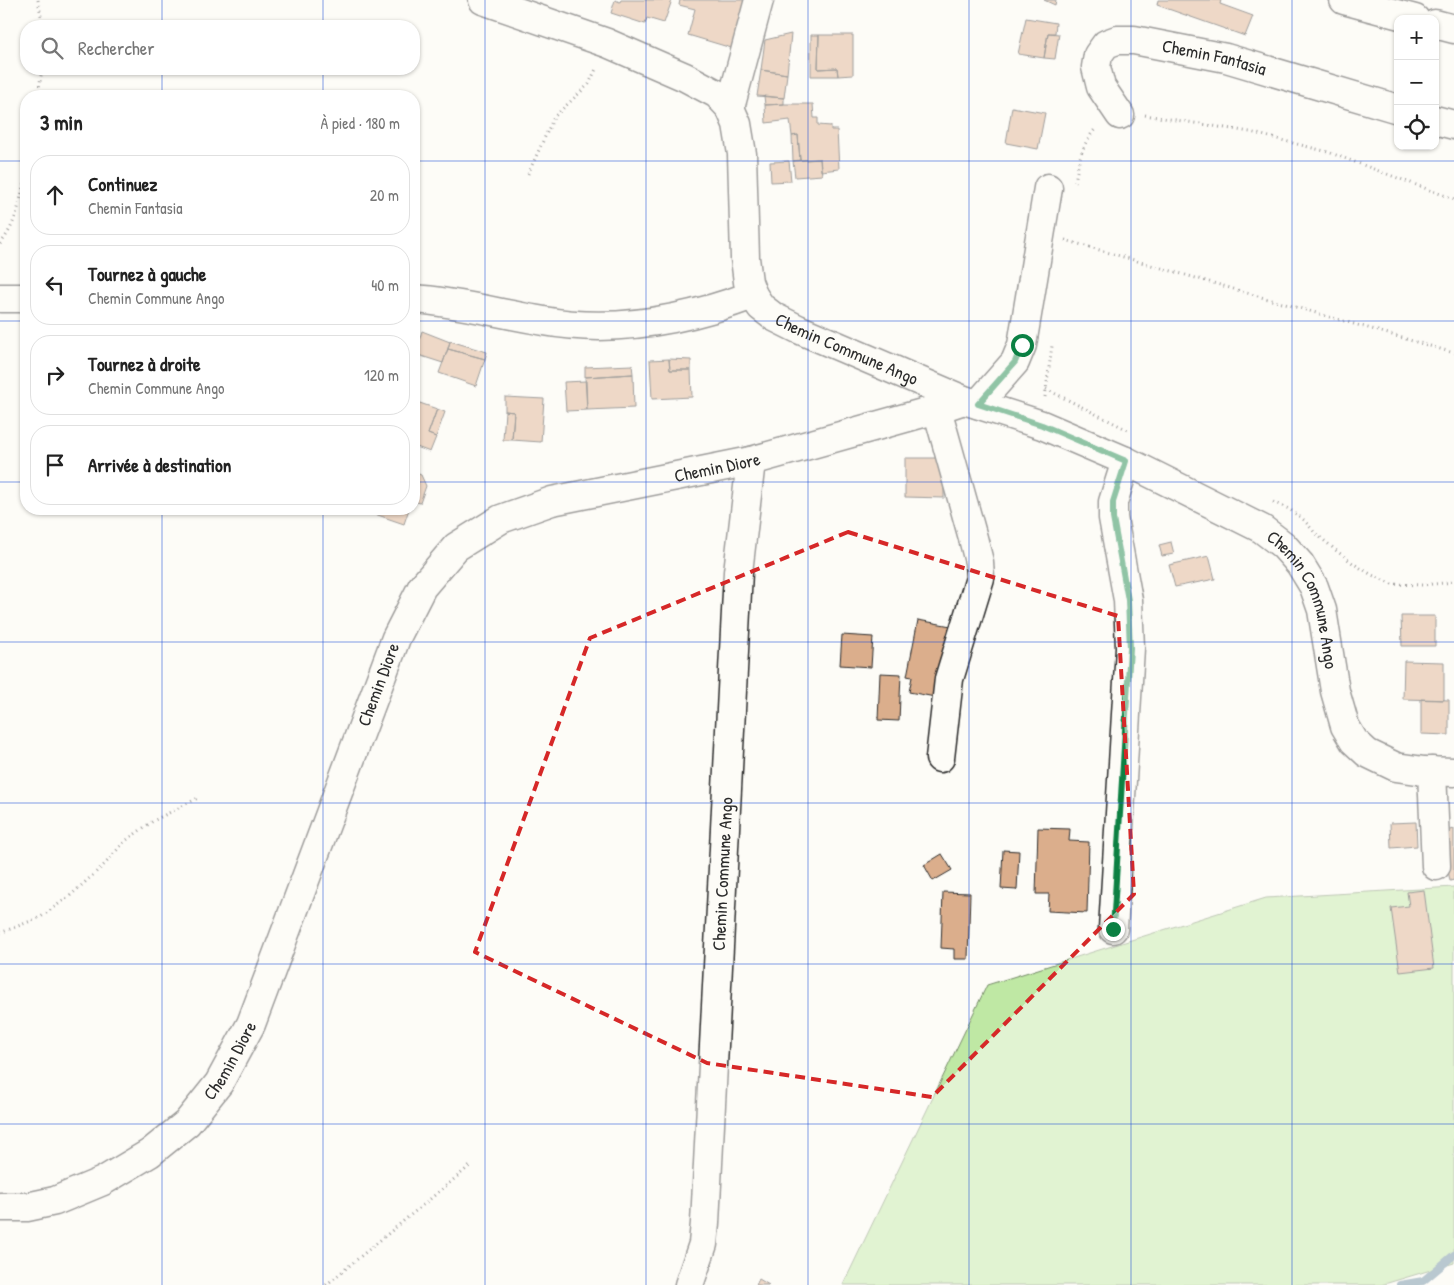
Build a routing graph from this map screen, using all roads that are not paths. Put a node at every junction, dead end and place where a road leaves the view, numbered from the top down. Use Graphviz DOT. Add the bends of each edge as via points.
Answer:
graph roads {
  1 [pos="483,0"];
  2 [pos="759,0"];
  3 [pos="1344,0"];
  4 [pos="1400,15"];
  5 [pos="1439,25"];
  6 [pos="1454,29"];
  7 [pos="730,108"];
  8 [pos="1394,108"];
  9 [pos="1120,115"];
  10 [pos="1439,121"];
  11 [pos="1454,125"];
  12 [pos="1061,190"];
  13 [pos="752,295"];
  14 [pos="0,298"];
  15 [pos="20,298"];
  16 [pos="420,299"];
  17 [pos="971,402"];
  18 [pos="937,409"];
  19 [pos="751,461"];
  20 [pos="1126,461"];
  21 [pos="940,758"];
  22 [pos="1443,772"];
  23 [pos="1436,866"];
  24 [pos="1113,929"];
  25 [pos="0,1207"];
  26 [pos="689,1285"];
  1 -- 7 [label="street" via="607,43 685,77 717,94"];
  2 -- 7 [label="street"];
  3 -- 4 [label="street"];
  5 -- 6 [label="street"];
  7 -- 13 [label="street" via="737,124 742,154 745,258"];
  8 -- 9 [label="street, Chemin Fantasia" via="1226,58 1134,40 1117,40 1106,44 1098,55 1096,67 1101,87"];
  10 -- 11 [label="street"];
  12 -- 17 [label="street" via="1015,362"];
  13 -- 16 [label="street" via="680,317 606,326 546,322"];
  13 -- 17 [label="street, Chemin Commune Ango" via="761,307 782,321"];
  14 -- 15 [label="street"];
  17 -- 18 [label="street, Chemin Diore"];
  17 -- 20 [label="street, Chemin Commune Ango" via="1042,425"];
  18 -- 19 [label="street, Chemin Diore"];
  18 -- 21 [label="street" via="973,538 980,578 949,679"];
  19 -- 25 [label="street, Chemin Diore" via="552,501 501,519 456,547 422,587 396,638 251,1024 219,1083 187,1123 150,1153 103,1181 55,1201 27,1207"];
  19 -- 26 [label="street, Chemin Commune Ango" via="738,572 705,1223 703,1244"];
  20 -- 22 [label="street, Chemin Commune Ango" via="1262,529 1283,545 1314,587 1322,610 1335,691 1354,741 1366,754 1396,767"];
  20 -- 24 [label="street" via="1113,502 1128,600 1130,648"];
  22 -- 23 [label="street, Chemin Commune Ango"];
}
